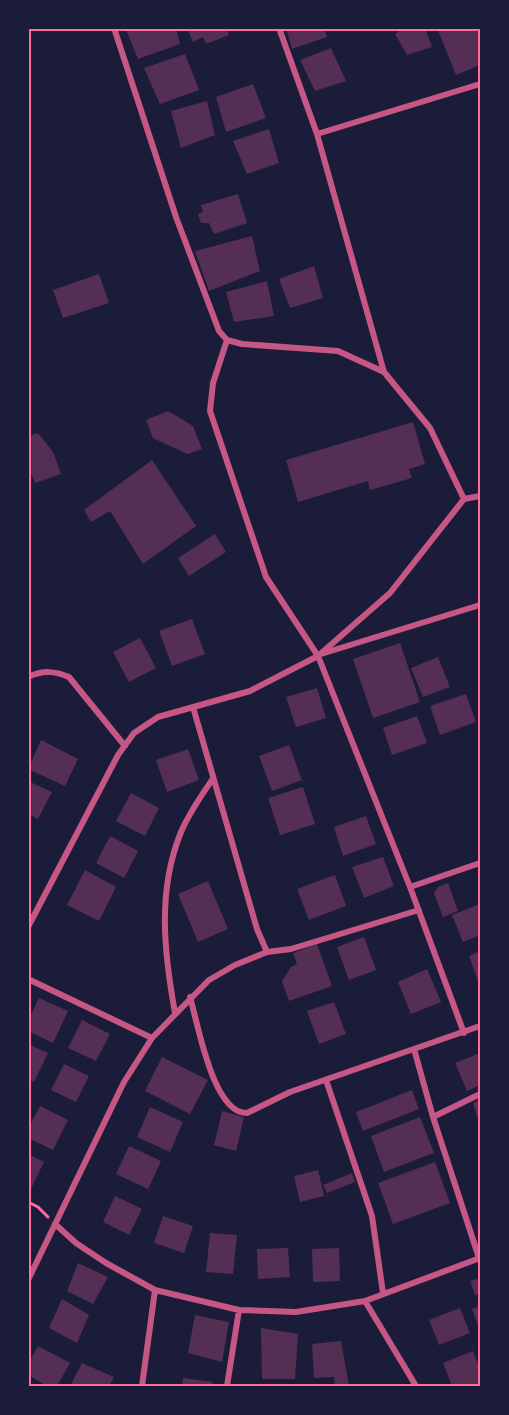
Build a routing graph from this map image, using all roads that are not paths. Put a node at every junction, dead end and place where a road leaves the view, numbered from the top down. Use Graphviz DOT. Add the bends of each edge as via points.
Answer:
graph roads {
  1 [pos="114,28"];
  2 [pos="279,28"];
  3 [pos="480,84"];
  4 [pos="316,134"];
  5 [pos="227,340"];
  6 [pos="384,372"];
  7 [pos="480,496"];
  8 [pos="464,499"];
  9 [pos="480,605"];
  10 [pos="318,656"];
  11 [pos="28,677"];
  12 [pos="193,707"];
  13 [pos="125,746"];
  14 [pos="212,780"];
  15 [pos="480,863"];
  16 [pos="410,886"];
  17 [pos="418,910"];
  18 [pos="28,927"];
  19 [pos="267,952"];
  20 [pos="28,979"];
  21 [pos="190,997"];
  22 [pos="175,1013"];
  23 [pos="480,1026"];
  24 [pos="464,1034"];
  25 [pos="152,1038"];
  26 [pos="414,1049"];
  27 [pos="326,1080"];
  28 [pos="480,1094"];
  29 [pos="433,1117"];
  30 [pos="55,1224"];
  31 [pos="480,1258"];
  32 [pos="28,1280"];
  33 [pos="155,1290"];
  34 [pos="383,1293"];
  35 [pos="365,1301"];
  36 [pos="239,1310"];
  37 [pos="142,1386"];
  38 [pos="227,1386"];
  39 [pos="416,1386"];
  1 -- 5 [label="street" via="180,227 219,331"];
  2 -- 4 [label="street"];
  3 -- 4 [label="street"];
  4 -- 6 [label="street"];
  5 -- 6 [label="street" via="338,351"];
  5 -- 10 [label="street" via="213,383 210,411 266,577"];
  6 -- 8 [label="street" via="430,428"];
  7 -- 8 [label="street"];
  8 -- 10 [label="street" via="390,593"];
  9 -- 10 [label="street"];
  10 -- 12 [label="street" via="250,692"];
  10 -- 16 [label="street"];
  11 -- 13 [label="street" via="39,672 57,672 69,677"];
  12 -- 13 [label="street" via="158,717 134,733"];
  12 -- 14 [label="street"];
  13 -- 18 [label="street"];
  14 -- 19 [label="street"];
  14 -- 22 [label="street" via="182,830 170,863 164,906 166,961"];
  15 -- 16 [label="street"];
  16 -- 17 [label="street"];
  17 -- 19 [label="street" via="291,949"];
  17 -- 24 [label="street"];
  19 -- 21 [label="street" via="218,975"];
  20 -- 25 [label="street"];
  21 -- 22 [label="street"];
  21 -- 27 [label="street" via="218,1089 236,1111 247,1113"];
  22 -- 25 [label="street"];
  23 -- 24 [label="street"];
  24 -- 26 [label="street"];
  25 -- 30 [label="street" via="124,1082"];
  26 -- 27 [label="street"];
  26 -- 29 [label="street"];
  27 -- 34 [label="street" via="372,1216"];
  28 -- 29 [label="street"];
  29 -- 31 [label="street"];
  30 -- 32 [label="street"];
  30 -- 33 [label="street" via="106,1263"];
  31 -- 34 [label="street"];
  33 -- 36 [label="street"];
  33 -- 37 [label="street"];
  34 -- 35 [label="street"];
  35 -- 36 [label="street" via="296,1312"];
  35 -- 39 [label="street"];
  36 -- 38 [label="street"];
}
